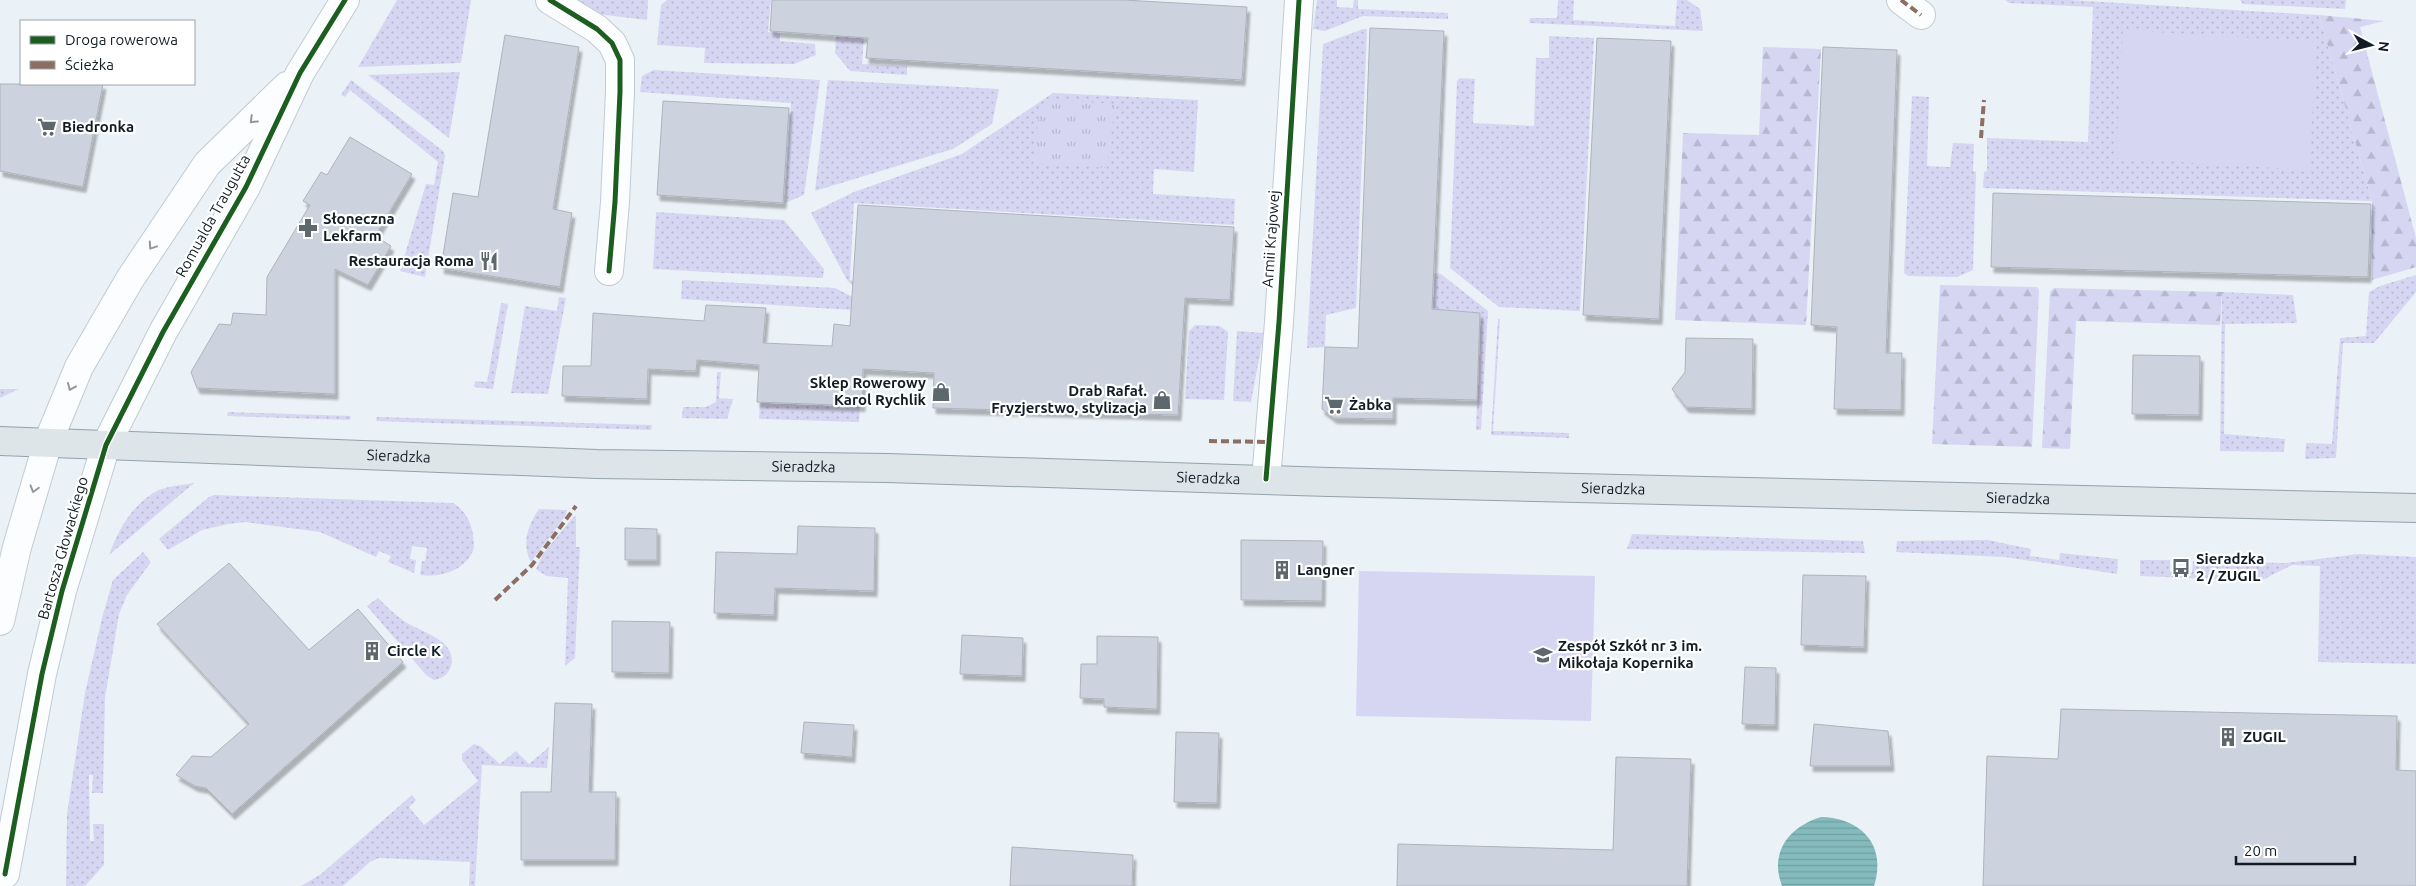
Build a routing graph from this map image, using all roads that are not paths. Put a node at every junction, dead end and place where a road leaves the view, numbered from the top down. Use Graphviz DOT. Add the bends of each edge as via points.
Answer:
graph roads {
  1 [pos="344,0"];
  2 [pos="550,0"];
  3 [pos="1299,0"];
  4 [pos="300,73"];
  5 [pos="609,271"];
  6 [pos="0,441"];
  7 [pos="48,442"];
  8 [pos="106,445"];
  9 [pos="1266,479"];
  10 [pos="2416,508"];
  11 [pos="0,621"];
  12 [pos="3,871"];
  1 -- 4 [label="street, Romualda Traugutta"];
  2 -- 5 [label="street" via="597,29 612,44 620,60"];
  3 -- 9 [label="street, Armii Krajowej"];
  4 -- 7 [label="street, Romualda Traugutta, one-way" via="207,164 122,292 80,367"];
  4 -- 8 [label="street, Romualda Traugutta" via="246,187 163,332"];
  6 -- 7 [label="main road, Sieradzka"];
  7 -- 8 [label="main road, Sieradzka"];
  7 -- 11 [label="street, one-way" via="17,547"];
  8 -- 9 [label="main road, Sieradzka" via="597,464"];
  8 -- 12 [label="street, Bartosza Głowackiego" via="62,591"];
  9 -- 10 [label="main road, Sieradzka"];
}
